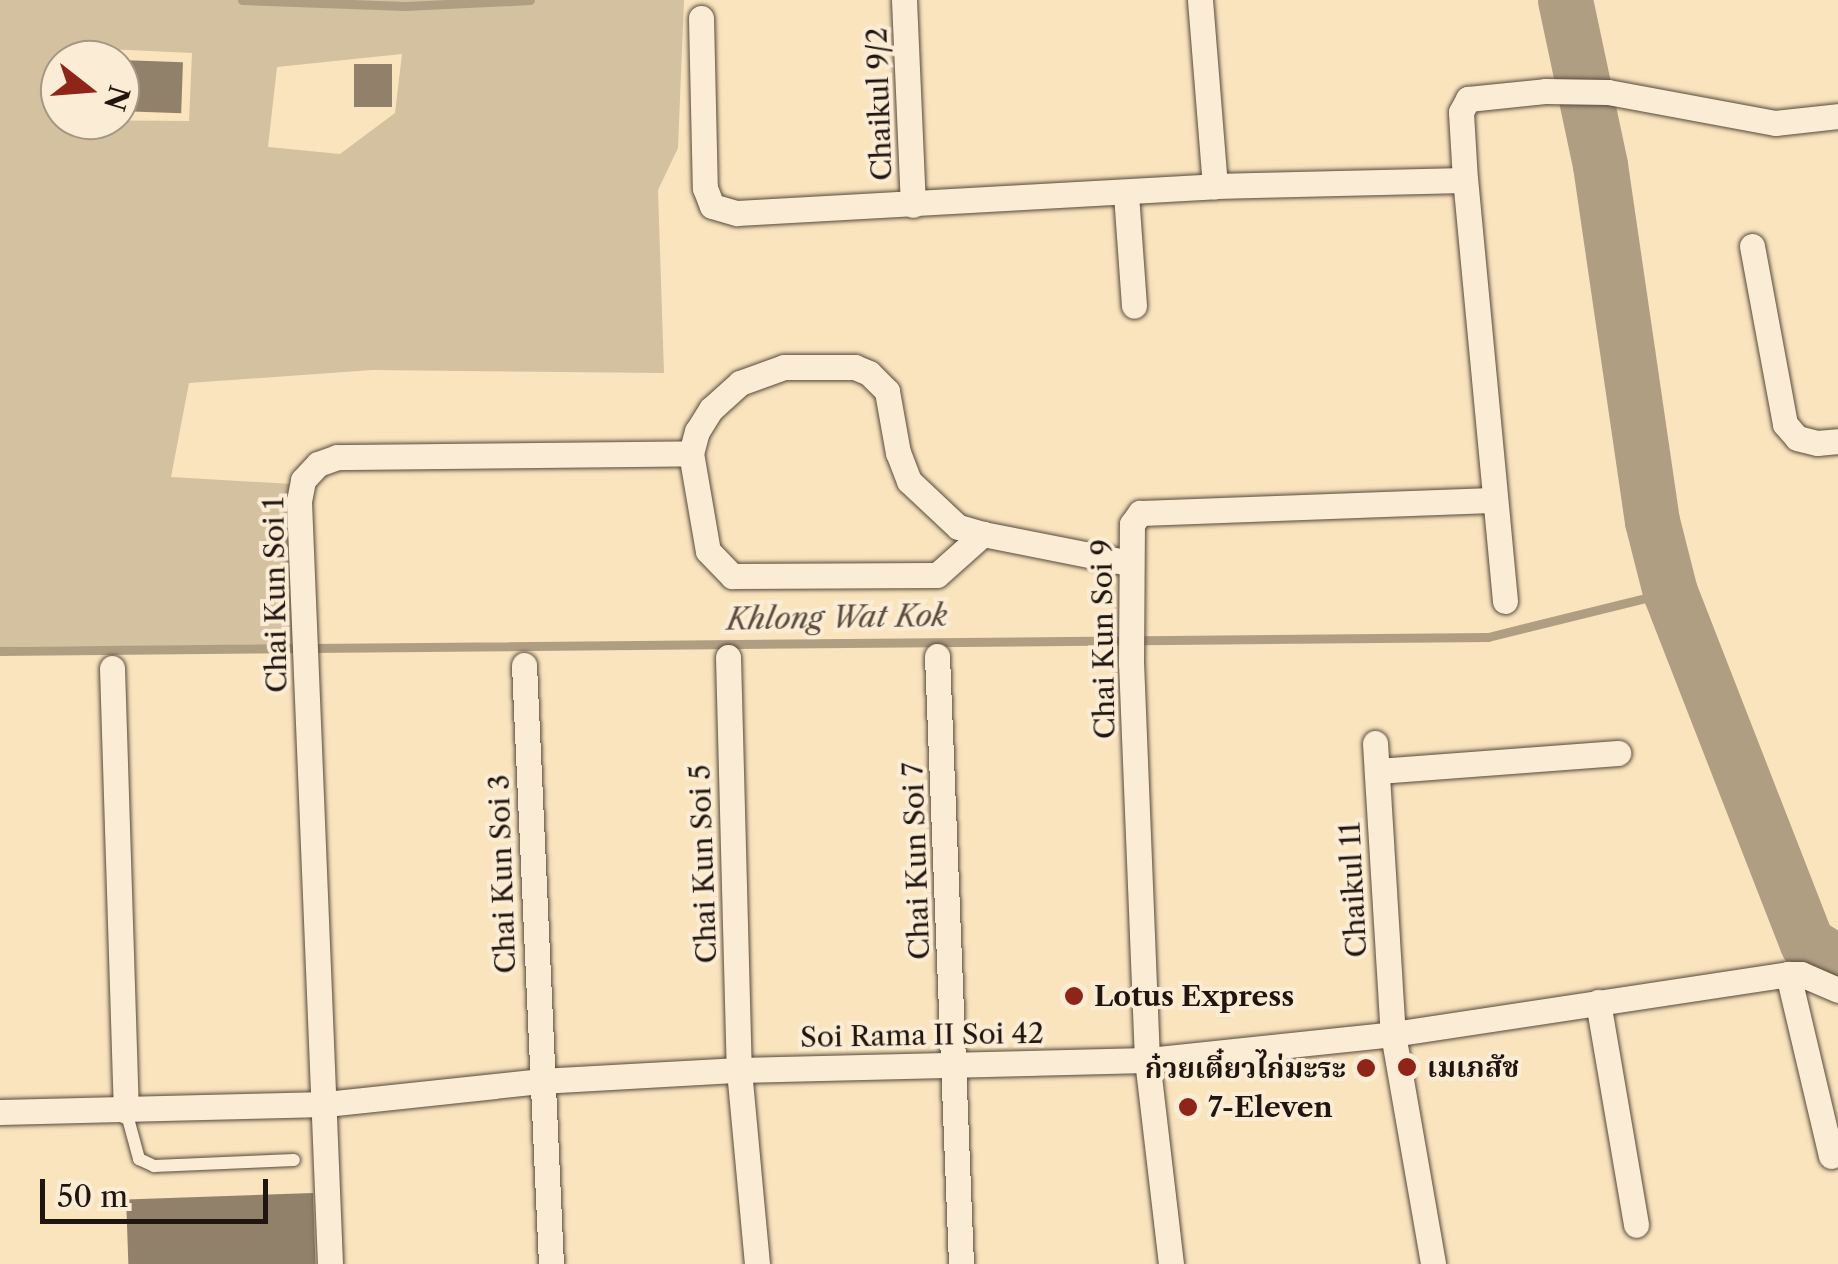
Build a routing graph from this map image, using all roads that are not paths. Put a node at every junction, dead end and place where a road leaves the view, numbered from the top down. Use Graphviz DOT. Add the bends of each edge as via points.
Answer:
graph roads {
  1 [pos="904,0"];
  2 [pos="1200,0"];
  3 [pos="701,18"];
  4 [pos="1838,116"];
  5 [pos="1464,180"];
  6 [pos="1215,186"];
  7 [pos="1126,194"];
  8 [pos="913,205"];
  9 [pos="1752,246"];
  10 [pos="1134,306"];
  11 [pos="1838,440"];
  12 [pos="691,453"];
  13 [pos="1494,500"];
  14 [pos="983,534"];
  15 [pos="1130,564"];
  16 [pos="1505,601"];
  17 [pos="937,656"];
  18 [pos="728,657"];
  19 [pos="524,665"];
  20 [pos="112,668"];
  21 [pos="1375,743"];
  22 [pos="1618,753"];
  23 [pos="1377,771"];
  24 [pos="1788,974"];
  25 [pos="1832,988"];
  26 [pos="1598,1002"];
  27 [pos="1393,1034"];
  28 [pos="1147,1060"];
  29 [pos="954,1062"];
  30 [pos="739,1070"];
  31 [pos="540,1081"];
  32 [pos="326,1104"];
  33 [pos="126,1111"];
  34 [pos="0,1112"];
  35 [pos="1830,1156"];
  36 [pos="294,1160"];
  37 [pos="1636,1225"];
  38 [pos="330,1264"];
  39 [pos="551,1264"];
  40 [pos="757,1264"];
  41 [pos="961,1264"];
  42 [pos="1172,1264"];
  43 [pos="1433,1264"];
  1 -- 8 [label="street, Chaikul 9/2"];
  2 -- 6 [label="street"];
  3 -- 8 [label="street" via="704,188 712,206 737,213"];
  4 -- 5 [label="street" via="1775,123 1608,92 1468,99 1461,112"];
  5 -- 6 [label="street"];
  5 -- 13 [label="street"];
  6 -- 7 [label="street"];
  7 -- 8 [label="street"];
  7 -- 10 [label="street"];
  9 -- 11 [label="street" via="1785,424 1797,438"];
  12 -- 14 [label="street" via="708,552 732,576 936,575"];
  12 -- 14 [label="street" via="711,409 740,382 784,367 855,367 888,391 898,453 910,481 958,527"];
  12 -- 32 [label="street, Chai Kun Soi 1" via="337,458 318,464 303,480 303,619"];
  13 -- 15 [label="street, Chai Kun Soi 9" via="1140,513 1132,524"];
  13 -- 16 [label="street"];
  14 -- 15 [label="street"];
  15 -- 28 [label="street, Chai Kun Soi 9"];
  17 -- 29 [label="street, Chai Kun Soi 7"];
  18 -- 30 [label="street, Chai Kun Soi 5"];
  19 -- 31 [label="street, Chai Kun Soi 3"];
  20 -- 33 [label="street"];
  21 -- 23 [label="street, Chaikul 11"];
  22 -- 23 [label="street"];
  23 -- 27 [label="street, Chaikul 11"];
  24 -- 25 [label="street, Soi Rama II Soi 42"];
  24 -- 26 [label="street, Soi Rama II Soi 42"];
  24 -- 35 [label="street"];
  26 -- 27 [label="street, Soi Rama II Soi 42"];
  26 -- 37 [label="street"];
  27 -- 28 [label="street, Soi Rama II Soi 42"];
  27 -- 43 [label="street, Chaikul 11"];
  28 -- 29 [label="street, Soi Rama II Soi 42"];
  28 -- 42 [label="street, Chai Kun Soi 9"];
  29 -- 30 [label="street, Soi Rama II Soi 42"];
  29 -- 41 [label="street, Chai Kun Soi 7"];
  30 -- 31 [label="street, Soi Rama II Soi 42"];
  30 -- 40 [label="street, Chai Kun Soi 5"];
  31 -- 32 [label="street, Soi Rama II Soi 42"];
  31 -- 39 [label="street, Chai Kun Soi 3"];
  32 -- 33 [label="street, Soi Rama II Soi 42"];
  32 -- 38 [label="street, Chai Kun Soi 1"];
  33 -- 34 [label="street, Soi Rama II Soi 42"];
  33 -- 36 [label="lane" via="139,1159 154,1166"];
}
